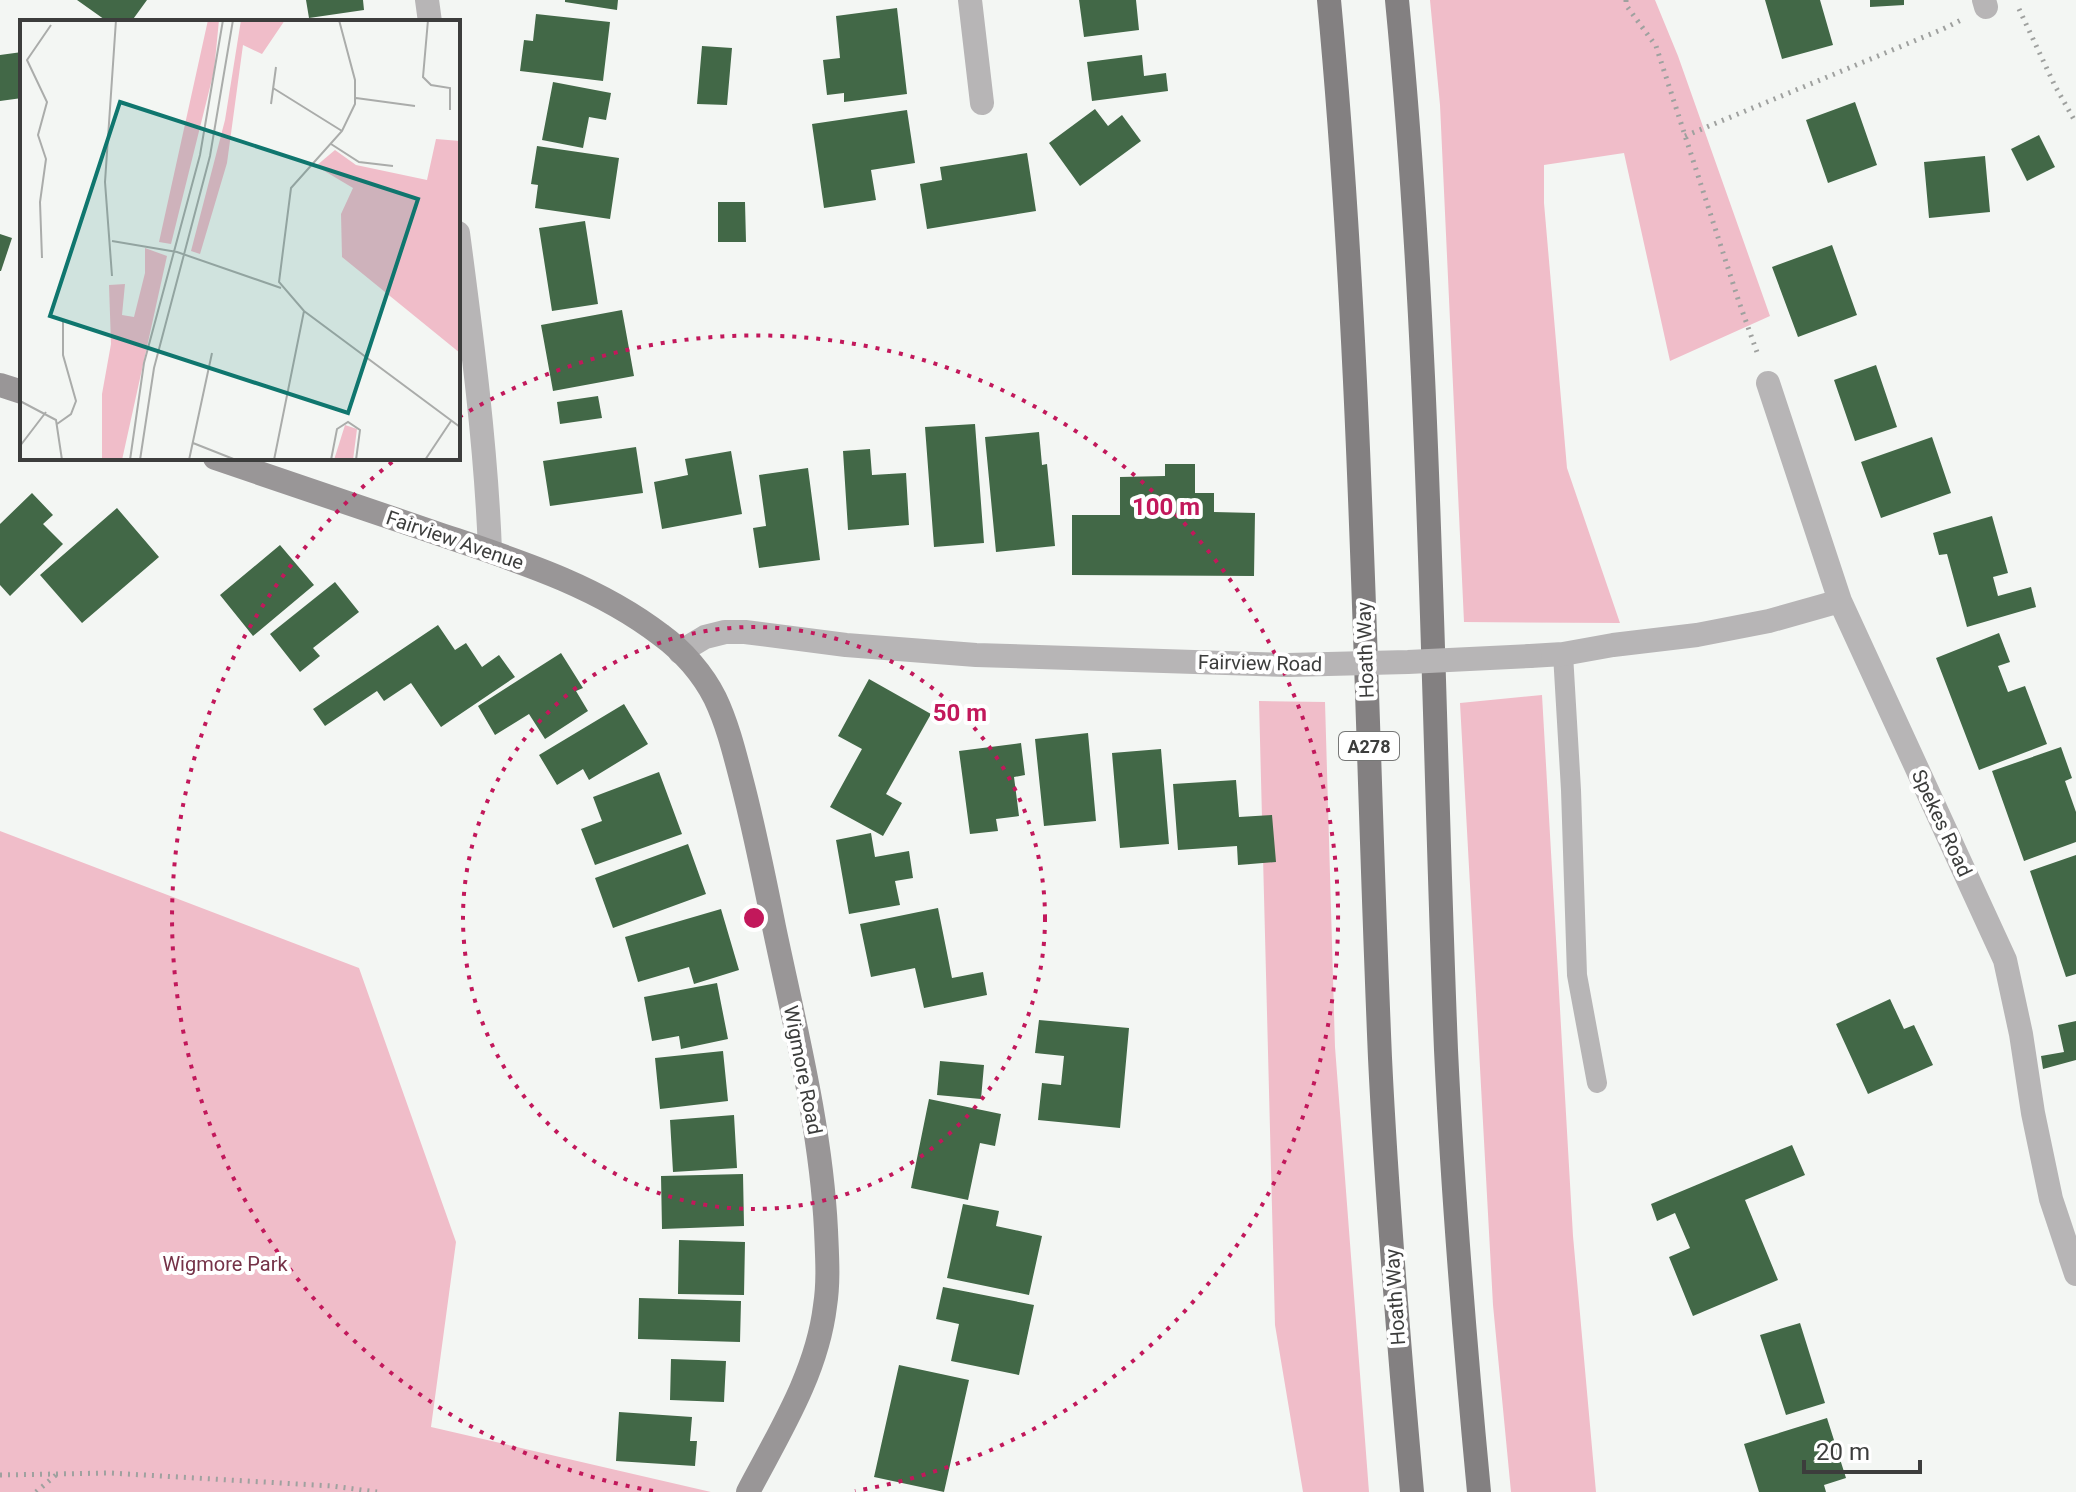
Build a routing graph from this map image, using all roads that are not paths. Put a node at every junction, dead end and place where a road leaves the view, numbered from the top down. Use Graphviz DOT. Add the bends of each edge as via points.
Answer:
graph roads {
  1 [pos="427,0"];
  2 [pos="970,0"];
  3 [pos="1329,0"];
  4 [pos="1397,0"];
  5 [pos="430,20"];
  6 [pos="982,103"];
  7 [pos="460,248"];
  8 [pos="1768,383"];
  9 [pos="0,385"];
  10 [pos="20,391"];
  11 [pos="221,460"];
  12 [pos="490,551"];
  13 [pos="1840,601"];
  14 [pos="680,652"];
  15 [pos="1563,654"];
  16 [pos="1597,1083"];
  17 [pos="2076,1274"];
  18 [pos="748,1492"];
  19 [pos="1412,1492"];
  20 [pos="1479,1492"];
  1 -- 5 [label="street"];
  2 -- 6 [label="street"];
  3 -- 19 [label="main road, Hoath Way / A278" via="1346,203 1382,1091"];
  4 -- 20 [label="main road" via="1428,495 1446,1053"];
  7 -- 12 [label="street"];
  8 -- 13 [label="street, Spekes Road"];
  9 -- 10 [label="street"];
  11 -- 12 [label="street, Fairview Avenue"];
  12 -- 14 [label="street, Fairview Avenue" via="599,596"];
  13 -- 15 [label="street, Fairview Road" via="1697,635"];
  13 -- 17 [label="street, Spekes Road" via="2005,960 2051,1199"];
  14 -- 15 [label="street, Fairview Road, bridge" via="705,637 745,632 976,655 1288,665"];
  14 -- 18 [label="street, Wigmore Road" via="716,701 735,756 759,851 822,1173 827,1274 822,1328 801,1390"];
  15 -- 16 [label="lane" via="1577,975"];
}
